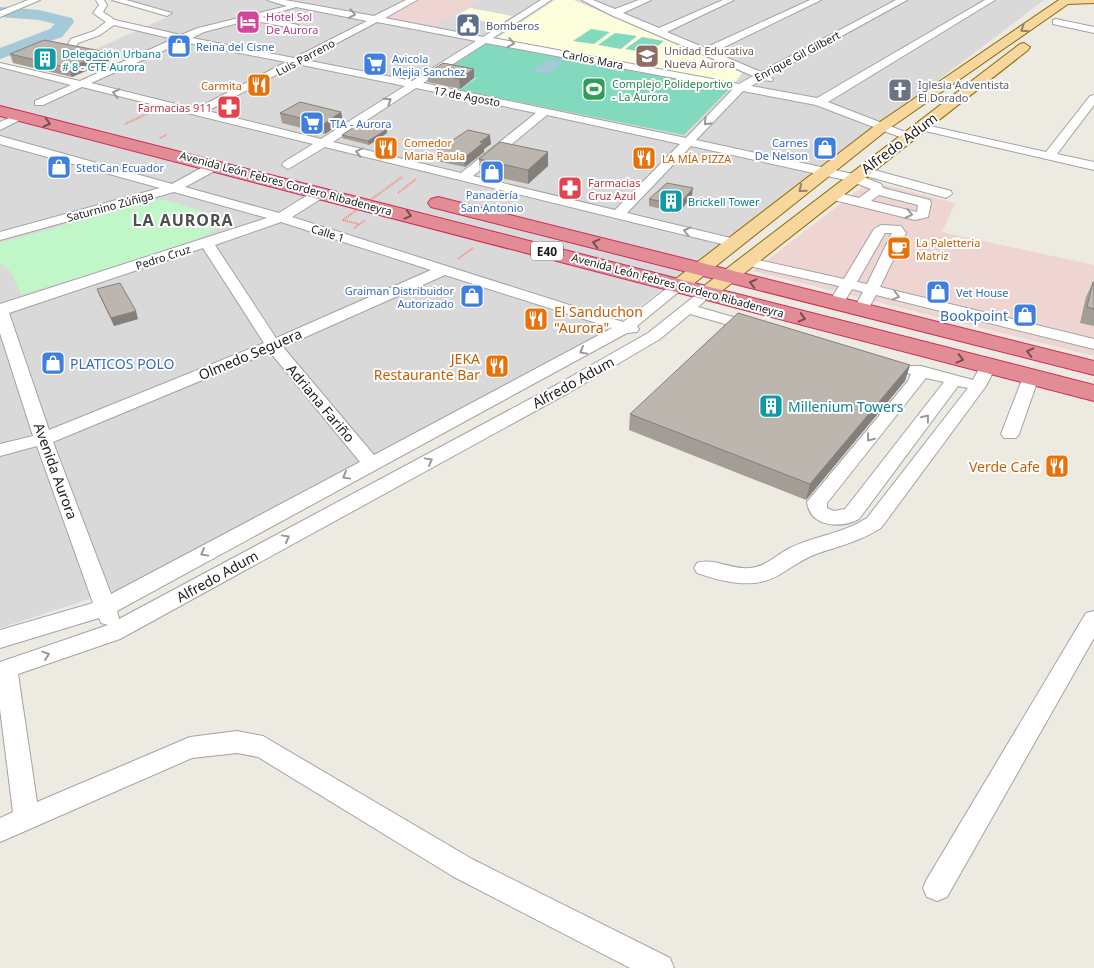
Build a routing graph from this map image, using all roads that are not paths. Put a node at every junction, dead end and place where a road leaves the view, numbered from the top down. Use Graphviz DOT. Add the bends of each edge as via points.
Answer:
graph roads {
  1 [pos="36,0"];
  2 [pos="101,0"];
  3 [pos="116,0"];
  4 [pos="272,0"];
  5 [pos="314,0"];
  6 [pos="413,0"];
  7 [pos="547,0"];
  8 [pos="586,0"];
  9 [pos="647,0"];
  10 [pos="730,0"];
  11 [pos="816,0"];
  12 [pos="903,0"];
  13 [pos="991,0"];
  14 [pos="1094,0"];
  15 [pos="1063,2"];
  16 [pos="1088,2"];
  17 [pos="304,4"];
  18 [pos="614,13"];
  19 [pos="0,14"];
  20 [pos="247,17"];
  21 [pos="375,18"];
  22 [pos="112,22"];
  23 [pos="1056,22"];
  24 [pos="295,27"];
  25 [pos="139,28"];
  26 [pos="1094,30"];
  27 [pos="658,32"];
  28 [pos="180,38"];
  29 [pos="486,38"];
  30 [pos="70,50"];
  31 [pos="705,52"];
  32 [pos="296,62"];
  33 [pos="3,65"];
  34 [pos="759,75"];
  35 [pos="80,84"];
  36 [pos="411,86"];
  37 [pos="741,87"];
  38 [pos="0,92"];
  39 [pos="1094,98"];
  40 [pos="820,102"];
  41 [pos="39,103"];
  42 [pos="0,110"];
  43 [pos="545,111"];
  44 [pos="196,113"];
  45 [pos="20,116"];
  46 [pos="882,126"];
  47 [pos="0,127"];
  48 [pos="915,132"];
  49 [pos="0,140"];
  50 [pos="179,140"];
  51 [pos="322,143"];
  52 [pos="686,143"];
  53 [pos="158,150"];
  54 [pos="1048,156"];
  55 [pos="223,158"];
  56 [pos="1094,166"];
  57 [pos="282,170"];
  58 [pos="823,172"];
  59 [pos="859,175"];
  60 [pos="464,177"];
  61 [pos="326,181"];
  62 [pos="400,185"];
  63 [pos="172,189"];
  64 [pos="876,190"];
  65 [pos="946,194"];
  66 [pos="831,195"];
  67 [pos="861,203"];
  68 [pos="619,214"];
  69 [pos="281,218"];
  70 [pos="0,236"];
  71 [pos="206,242"];
  72 [pos="734,243"];
  73 [pos="745,261"];
  74 [pos="443,270"];
  75 [pos="700,270"];
  76 [pos="727,276"];
  77 [pos="849,284"];
  78 [pos="680,285"];
  79 [pos="873,290"];
  80 [pos="707,292"];
  81 [pos="836,304"];
  82 [pos="687,309"];
  83 [pos="1,310"];
  84 [pos="861,310"];
  85 [pos="626,327"];
  86 [pos="771,332"];
  87 [pos="654,336"];
  88 [pos="1058,336"];
  89 [pos="1094,344"];
  90 [pos="272,346"];
  91 [pos="1055,358"];
  92 [pos="893,364"];
  93 [pos="988,366"];
  94 [pos="1094,368"];
  95 [pos="921,371"];
  96 [pos="541,374"];
  97 [pos="1031,378"];
  98 [pos="954,380"];
  99 [pos="978,386"];
  100 [pos="564,388"];
  101 [pos="1094,393"];
  102 [pos="1010,434"];
  103 [pos="43,439"];
  104 [pos="0,450"];
  105 [pos="371,462"];
  106 [pos="704,568"];
  107 [pos="106,606"];
  108 [pos="1094,619"];
  109 [pos="112,633"];
  110 [pos="0,639"];
  111 [pos="3,670"];
  112 [pos="27,818"];
  113 [pos="0,830"];
  114 [pos="938,888"];
  115 [pos="660,968"];
  1 -- 19 [label="street"];
  2 -- 22 [label="street" via="103,5 98,13"];
  3 -- 25 [label="street" via="163,15"];
  4 -- 17 [label="street, Carlos Mara"];
  5 -- 17 [label="street"];
  6 -- 21 [label="street, Luis Parreno"];
  7 -- 29 [label="street"];
  8 -- 18 [label="street"];
  9 -- 18 [label="street"];
  10 -- 27 [label="street"];
  11 -- 31 [label="street"];
  12 -- 34 [label="street, Enrique Gil Gilbert"];
  13 -- 40 [label="street"];
  14 -- 16 [label="main road"];
  15 -- 16 [label="main road"];
  15 -- 46 [label="main road, Alfredo Adum, one-way"];
  16 -- 23 [label="main road, Alfredo Adum"];
  17 -- 20 [label="street"];
  17 -- 21 [label="street, Carlos Mara, one-way"];
  18 -- 27 [label="street"];
  20 -- 24 [label="street"];
  20 -- 28 [label="street"];
  21 -- 29 [label="street, Carlos Mara"];
  21 -- 32 [label="street, Luis Parreno"];
  22 -- 25 [label="street, 17 de Agosto"];
  22 -- 30 [label="street" via="97,33 74,41"];
  23 -- 26 [label="street"];
  23 -- 48 [label="main road, Alfredo Adum"];
  25 -- 28 [label="street, 17 de Agosto"];
  27 -- 31 [label="street"];
  28 -- 32 [label="street, 17 de Agosto"];
  28 -- 35 [label="street"];
  29 -- 36 [label="street"];
  29 -- 37 [label="street, Carlos Mara, one-way"];
  31 -- 34 [label="street"];
  32 -- 36 [label="street, 17 de Agosto"];
  32 -- 44 [label="street, Luis Parreno"];
  33 -- 35 [label="street"];
  34 -- 37 [label="street, Enrique Gil Gilbert"];
  34 -- 40 [label="street"];
  35 -- 41 [label="street"];
  44 -- 35 [label="street, one-way"];
  36 -- 43 [label="street, 17 de Agosto"];
  51 -- 36 [label="street, one-way"];
  37 -- 40 [label="street, Carlos Mara"];
  37 -- 52 [label="street, Enrique Gil Gilbert, one-way"];
  38 -- 41 [label="highway, Avenida León Febres Cordero Ribadeneyra / E40"];
  39 -- 54 [label="street"];
  40 -- 46 [label="street, Carlos Mara"];
  41 -- 55 [label="highway, Avenida León Febres Cordero Ribadeneyra / E40" via="125,124"];
  42 -- 45 [label="highway, Avenida León Febres Cordero Ribadeneyra / E40"];
  43 -- 52 [label="street, 17 de Agosto"];
  43 -- 60 [label="street"];
  44 -- 51 [label="street"];
  45 -- 47 [label="street"];
  45 -- 53 [label="highway, Avenida León Febres Cordero Ribadeneyra / E40, one-way"];
  46 -- 48 [label="street, Carlos Mara"];
  46 -- 58 [label="main road, Alfredo Adum"];
  48 -- 54 [label="street, Carlos Mara"];
  48 -- 59 [label="main road, Alfredo Adum"];
  49 -- 63 [label="street, Calle 1"];
  50 -- 53 [label="highway"];
  51 -- 57 [label="street"];
  60 -- 51 [label="street, one-way"];
  52 -- 58 [label="street, 17 de Agosto"];
  52 -- 68 [label="street, Enrique Gil Gilbert"];
  53 -- 55 [label="highway, Avenida León Febres Cordero Ribadeneyra / E40"];
  54 -- 56 [label="street, Carlos Mara"];
  55 -- 57 [label="highway, Avenida León Febres Cordero Ribadeneyra / E40"];
  55 -- 63 [label="street, Saturnino Zúñiga"];
  57 -- 61 [label="highway, Avenida León Febres Cordero Ribadeneyra / E40"];
  58 -- 59 [label="street, 17 de Agosto"];
  58 -- 72 [label="main road, Alfredo Adum, one-way"];
  59 -- 64 [label="street" via="875,185"];
  59 -- 65 [label="street"];
  59 -- 66 [label="main road, Alfredo Adum"];
  60 -- 68 [label="street"];
  61 -- 69 [label="street, Pedro Cruz"];
  61 -- 78 [label="highway, Avenida León Febres Cordero Ribadeneyra / E40, one-way" via="382,208"];
  75 -- 62 [label="highway, Avenida León Febres Cordero Ribadeneyra / E40, one-way"];
  63 -- 69 [label="street, Calle 1"];
  63 -- 70 [label="street, Saturnino Zúñiga"];
  64 -- 67 [label="street"];
  67 -- 64 [label="street, one-way" via="915,216 923,214 925,203"];
  66 -- 67 [label="street"];
  66 -- 73 [label="main road, Alfredo Adum"];
  72 -- 68 [label="street, one-way"];
  69 -- 71 [label="street, Pedro Cruz"];
  69 -- 74 [label="street, Calle 1"];
  71 -- 83 [label="street, Pedro Cruz"];
  71 -- 90 [label="street, Adriana Fariño"];
  72 -- 75 [label="main road, Alfredo Adum"];
  73 -- 76 [label="main road, Alfredo Adum"];
  73 -- 77 [label="street"];
  74 -- 85 [label="street, Calle 1"];
  74 -- 90 [label="street, Olmedo Seguera"];
  75 -- 76 [label="highway, Avenida León Febres Cordero Ribadeneyra / E40"];
  75 -- 78 [label="main road, Alfredo Adum"];
  76 -- 80 [label="main road, Alfredo Adum"];
  81 -- 76 [label="highway, Avenida León Febres Cordero Ribadeneyra / E40, one-way"];
  77 -- 79 [label="street"];
  77 -- 79 [label="street" via="881,229 896,229 899,233"];
  77 -- 81 [label="street"];
  78 -- 80 [label="highway, Avenida León Febres Cordero Ribadeneyra / E40"];
  78 -- 85 [label="street, Alfredo Adum"];
  79 -- 84 [label="street"];
  79 -- 88 [label="street, one-way"];
  80 -- 82 [label="street, Alfredo Adum"];
  80 -- 93 [label="highway, Avenida León Febres Cordero Ribadeneyra / E40, one-way"];
  81 -- 84 [label="highway, Avenida León Febres Cordero Ribadeneyra / E40"];
  82 -- 86 [label="street"];
  82 -- 87 [label="street, Alfredo Adum"];
  83 -- 103 [label="street, Avenida Aurora"];
  91 -- 84 [label="highway, Avenida León Febres Cordero Ribadeneyra / E40, one-way"];
  85 -- 87 [label="street, Calle 1"];
  85 -- 96 [label="street, Alfredo Adum, one-way"];
  87 -- 100 [label="street, Alfredo Adum"];
  88 -- 89 [label="street"];
  88 -- 91 [label="street"];
  90 -- 103 [label="street, Olmedo Seguera"];
  90 -- 105 [label="street, Adriana Fariño"];
  91 -- 94 [label="highway, Avenida León Febres Cordero Ribadeneyra / E40"];
  92 -- 95 [label="street"];
  93 -- 97 [label="highway, Avenida León Febres Cordero Ribadeneyra / E40"];
  93 -- 99 [label="street"];
  95 -- 98 [label="street"];
  95 -- 98 [label="street, one-way" via="818,502 818,511 822,514 842,519 852,514"];
  96 -- 100 [label="street"];
  96 -- 105 [label="street, Alfredo Adum"];
  97 -- 101 [label="highway, Avenida León Febres Cordero Ribadeneyra / E40"];
  97 -- 102 [label="street"];
  98 -- 99 [label="street"];
  99 -- 106 [label="street" via="874,523 861,533 821,543 756,576 743,577"];
  109 -- 100 [label="street, Alfredo Adum, one-way"];
  103 -- 104 [label="street, Olmedo Seguera"];
  103 -- 107 [label="street, Avenida Aurora"];
  105 -- 107 [label="street, Alfredo Adum, one-way"];
  107 -- 109 [label="street, Avenida Aurora"];
  107 -- 110 [label="street, Alfredo Adum"];
  108 -- 114 [label="street"];
  111 -- 109 [label="street, Alfredo Adum, one-way"];
  111 -- 112 [label="street"];
  112 -- 113 [label="street"];
  112 -- 115 [label="street" via="190,748 237,742 263,747 463,868"];
}
